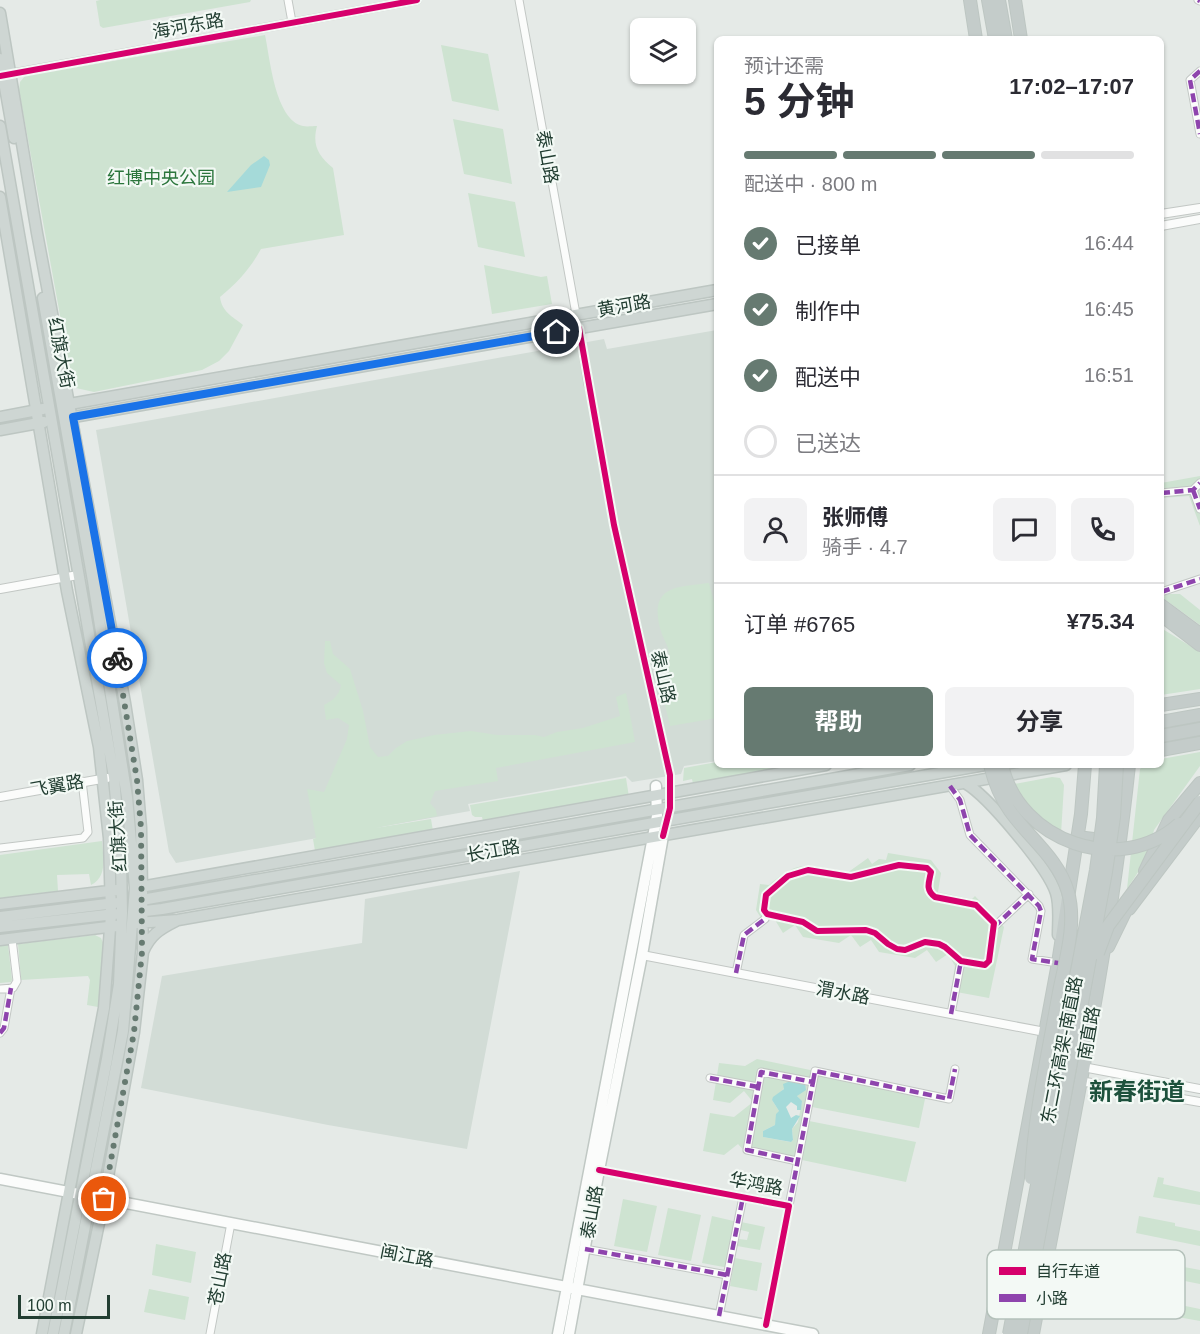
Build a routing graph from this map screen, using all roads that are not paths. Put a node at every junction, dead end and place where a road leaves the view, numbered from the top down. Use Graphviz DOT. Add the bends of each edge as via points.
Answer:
graph roads {
  1 [pos="288,0"];
  2 [pos="417,0"];
  3 [pos="519,0"];
  4 [pos="970,0"];
  5 [pos="988,0"];
  6 [pos="999,0"];
  7 [pos="1015,0"];
  8 [pos="0,13"];
  9 [pos="292,22"];
  10 [pos="976,36"];
  11 [pos="994,36"];
  12 [pos="1005,36"];
  13 [pos="1021,36"];
  14 [pos="0,59"];
  15 [pos="1200,71"];
  16 [pos="4,75"];
  17 [pos="0,126"];
  18 [pos="1200,134"];
  19 [pos="0,197"];
  20 [pos="1200,208"];
  21 [pos="1164,214"];
  22 [pos="1200,219"];
  23 [pos="1164,225"];
  24 [pos="714,291"];
  25 [pos="714,305"];
  26 [pos="576,314"];
  27 [pos="579,328"];
  28 [pos="588,385"];
  29 [pos="66,405"];
  30 [pos="49,408"];
  31 [pos="37,410"];
  32 [pos="0,417"];
  33 [pos="68,418"];
  34 [pos="51,421"];
  35 [pos="39,423"];
  36 [pos="0,429"];
  37 [pos="1200,483"];
  38 [pos="1193,490"];
  39 [pos="1164,493"];
  40 [pos="1200,508"];
  41 [pos="614,525"];
  42 [pos="78,575"];
  43 [pos="65,577"];
  44 [pos="1200,579"];
  45 [pos="0,589"];
  46 [pos="1164,591"];
  47 [pos="1164,608"];
  48 [pos="1164,617"];
  49 [pos="1164,622"];
  50 [pos="1199,641"];
  51 [pos="1200,699"];
  52 [pos="1164,705"];
  53 [pos="1200,715"];
  54 [pos="1164,721"];
  55 [pos="1200,729"];
  56 [pos="1164,735"];
  57 [pos="1200,743"];
  58 [pos="1164,749"];
  59 [pos="809,768"];
  60 [pos="893,768"];
  61 [pos="968,768"];
  62 [pos="991,768"];
  63 [pos="1003,768"];
  64 [pos="1049,768"];
  65 [pos="1085,768"];
  66 [pos="1106,768"];
  67 [pos="1118,768"];
  68 [pos="1129,768"];
  69 [pos="109,778"];
  70 [pos="82,782"];
  71 [pos="965,783"];
  72 [pos="1200,783"];
  73 [pos="950,786"];
  74 [pos="656,791"];
  75 [pos="671,792"];
  76 [pos="0,797"];
  77 [pos="1200,802"];
  78 [pos="670,808"];
  79 [pos="657,810"];
  80 [pos="1200,815"];
  81 [pos="661,822"];
  82 [pos="658,836"];
  83 [pos="1077,837"];
  84 [pos="1120,842"];
  85 [pos="0,848"];
  86 [pos="143,865"];
  87 [pos="110,869"];
  88 [pos="178,881"];
  89 [pos="138,887"];
  90 [pos="116,891"];
  91 [pos="1029,894"];
  92 [pos="88,895"];
  93 [pos="0,904"];
  94 [pos="127,913"];
  95 [pos="766,914"];
  96 [pos="0,917"];
  97 [pos="1123,917"];
  98 [pos="178,920"];
  99 [pos="0,927"];
  100 [pos="994,927"];
  101 [pos="82,929"];
  102 [pos="12,939"];
  103 [pos="0,940"];
  104 [pos="109,945"];
  105 [pos="142,952"];
  106 [pos="642,955"];
  107 [pos="1102,959"];
  108 [pos="961,961"];
  109 [pos="1058,963"];
  110 [pos="736,973"];
  111 [pos="11,988"];
  112 [pos="0,989"];
  113 [pos="951,1014"];
  114 [pos="1045,1032"];
  115 [pos="0,1033"];
  116 [pos="1083,1067"];
  117 [pos="955,1069"];
  118 [pos="711,1078"];
  119 [pos="1080,1081"];
  120 [pos="813,1082"];
  121 [pos="758,1088"];
  122 [pos="1200,1089"];
  123 [pos="1200,1102"];
  124 [pos="797,1161"];
  125 [pos="599,1170"];
  126 [pos="0,1179"];
  127 [pos="0,1186"];
  128 [pos="742,1197"];
  129 [pos="80,1198"];
  130 [pos="103,1202"];
  131 [pos="789,1206"];
  132 [pos="1036,1218"];
  133 [pos="231,1227"];
  134 [pos="585,1249"];
  135 [pos="1005,1250"];
  136 [pos="1029,1250"];
  137 [pos="1032,1250"];
  138 [pos="1049,1250"];
  139 [pos="727,1275"];
  140 [pos="573,1291"];
  141 [pos="719,1316"];
  142 [pos="992,1319"];
  143 [pos="1012,1319"];
  144 [pos="1023,1319"];
  145 [pos="1036,1319"];
  146 [pos="766,1325"];
  147 [pos="42,1334"];
  148 [pos="53,1334"];
  149 [pos="64,1334"];
  150 [pos="76,1334"];
  151 [pos="210,1334"];
  152 [pos="558,1334"];
  153 [pos="569,1334"];
  154 [pos="789,1334"];
  155 [pos="813,1334"];
  156 [pos="989,1334"];
  157 [pos="1009,1334"];
  158 [pos="1021,1334"];
  159 [pos="1033,1334"];
  1 -- 9 [label="street"];
  2 -- 9 [label="street, 海河东路"];
  3 -- 26 [label="street, 泰山路"];
  4 -- 10 [label="highway"];
  5 -- 11 [label="highway"];
  6 -- 12 [label="highway"];
  7 -- 13 [label="highway"];
  8 -- 16 [label="main road, 红旗大街"];
  9 -- 16 [label="street, 海河东路"];
  14 -- 16 [label="main road, 红旗大街"];
  15 -- 18 [label="street" via="1190,80"];
  16 -- 29 [label="main road, 红旗大街" via="37,233"];
  17 -- 30 [label="main road, 红旗大街"];
  19 -- 31 [label="main road, 红旗大街"];
  20 -- 21 [label="street"];
  22 -- 23 [label="street"];
  24 -- 26 [label="main road, 黄河路"];
  25 -- 27 [label="main road, 黄河路"];
  26 -- 29 [label="main road, 黄河路"];
  27 -- 28 [label="street"];
  27 -- 33 [label="main road, 黄河路"];
  29 -- 30 [label="main road, 黄河路"];
  29 -- 33 [label="main road, 红旗大街"];
  30 -- 31 [label="main road, 黄河路"];
  30 -- 34 [label="main road, 红旗大街"];
  31 -- 32 [label="main road, 黄河路"];
  31 -- 35 [label="main road, 红旗大街"];
  33 -- 34 [label="main road, 黄河路"];
  33 -- 86 [label="main road, 红旗大街" via="110,618 137,780"];
  33 -- 89 [label="main road, 红旗大街"];
  34 -- 35 [label="main road, 黄河路"];
  34 -- 42 [label="main road, 红旗大街"];
  35 -- 36 [label="main road, 黄河路"];
  35 -- 43 [label="main road, 红旗大街"];
  37 -- 38 [label="street"];
  38 -- 39 [label="street"];
  38 -- 40 [label="street"];
  41 -- 75 [label="street, 泰山路"];
  42 -- 43 [label="street"];
  42 -- 69 [label="main road, 红旗大街"];
  43 -- 45 [label="street"];
  43 -- 69 [label="main road, 红旗大街"];
  44 -- 46 [label="street"];
  47 -- 50 [label="highway"];
  48 -- 50 [label="highway"];
  49 -- 50 [label="highway"];
  51 -- 52 [label="highway"];
  53 -- 54 [label="highway"];
  55 -- 56 [label="highway"];
  57 -- 58 [label="highway"];
  59 -- 75 [label="main road"];
  60 -- 78 [label="main road, 长江路"];
  61 -- 81 [label="main road, 长江路"];
  62 -- 132 [label="highway, bridge" via="1009,810 1059,871 1070,903 1066,956 1033,1139"];
  63 -- 77 [label="highway, bridge" via="1011,791 1033,819 1069,843 1100,850 1125,849 1154,840 1176,826"];
  64 -- 71 [label="main road"];
  65 -- 83 [label="highway"];
  66 -- 132 [label="highway, 东二环高架-南直路, bridge" via="1096,870"];
  67 -- 132 [label="highway, 东二环高架-南直路, bridge" via="1106,872"];
  68 -- 84 [label="highway, 南直路"];
  69 -- 70 [label="street, 飞翼路"];
  69 -- 87 [label="main road, 红旗大街"];
  69 -- 90 [label="main road, 红旗大街" via="119,838"];
  70 -- 76 [label="street, 飞翼路"];
  70 -- 85 [label="street" via="88,832 83,838"];
  71 -- 73 [label="main road"];
  71 -- 109 [label="main road" via="982,796 1033,855 1055,891"];
  72 -- 97 [label="highway" via="1169,820"];
  73 -- 82 [label="main road"];
  73 -- 91 [label="street" via="960,800 970,835"];
  74 -- 75 [label="main road"];
  74 -- 79 [label="main road, 泰山路"];
  74 -- 88 [label="main road"];
  75 -- 78 [label="street, 泰山路"];
  77 -- 132 [label="highway, bridge" via="1108,926 1101,941 1063,1140"];
  78 -- 79 [label="main road, 长江路"];
  78 -- 81 [label="street, 泰山路"];
  79 -- 81 [label="main road, 泰山路"];
  79 -- 94 [label="main road, 长江路"];
  80 -- 97 [label="highway"];
  81 -- 82 [label="main road, 泰山路"];
  81 -- 94 [label="main road, 长江路"];
  82 -- 98 [label="main road"];
  82 -- 106 [label="main road, 泰山路"];
  82 -- 140 [label="main road, 泰山路"];
  83 -- 84 [label="highway"];
  83 -- 109 [label="highway"];
  84 -- 107 [label="highway, 南直路"];
  86 -- 88 [label="main road" via="156,879"];
  86 -- 89 [label="main road, 红旗大街"];
  87 -- 90 [label="main road, 红旗大街"];
  87 -- 92 [label="main road" via="101,888"];
  88 -- 89 [label="main road"];
  89 -- 90 [label="main road"];
  89 -- 94 [label="main road, 红旗大街"];
  90 -- 92 [label="main road"];
  90 -- 94 [label="main road, 红旗大街"];
  91 -- 100 [label="street"];
  91 -- 109 [label="street" via="1041,911 1032,959"];
  92 -- 93 [label="main road"];
  94 -- 96 [label="main road, 长江路"];
  94 -- 98 [label="main road"];
  94 -- 99 [label="main road, 长江路"];
  94 -- 101 [label="main road"];
  94 -- 104 [label="main road, 红旗大街"];
  94 -- 105 [label="main road, 红旗大街"];
  94 -- 129 [label="main road, 红旗大街" via="114,1017"];
  95 -- 100 [label="street" via="766,895 788,876 808,870 851,877 909,865 931,872 928,890 934,897 976,905"];
  95 -- 108 [label="street" via="802,922 817,931 866,930 897,949 925,942 939,944"];
  95 -- 110 [label="street" via="744,935"];
  97 -- 107 [label="highway"];
  98 -- 105 [label="main road" via="154,933"];
  100 -- 108 [label="street" via="989,961 985,965"];
  101 -- 102 [label="main road"];
  101 -- 104 [label="main road" via="100,932"];
  102 -- 103 [label="main road"];
  102 -- 111 [label="street" via="17,981"];
  104 -- 129 [label="main road, 红旗大街"];
  105 -- 130 [label="main road, 红旗大街" via="134,1032"];
  106 -- 110 [label="street, 渭水路"];
  106 -- 125 [label="main road, 泰山路"];
  107 -- 116 [label="highway, 南直路"];
  108 -- 113 [label="street"];
  109 -- 114 [label="highway"];
  110 -- 113 [label="street, 渭水路"];
  111 -- 112 [label="street"];
  111 -- 115 [label="street"];
  113 -- 114 [label="street, 渭水路"];
  114 -- 135 [label="highway"];
  116 -- 119 [label="highway, 南直路"];
  116 -- 122 [label="street"];
  117 -- 120 [label="street" via="949,1099 815,1071"];
  118 -- 121 [label="street"];
  119 -- 123 [label="street"];
  119 -- 138 [label="highway, 南直路"];
  120 -- 121 [label="street" via="761,1072"];
  120 -- 124 [label="street"];
  121 -- 124 [label="street" via="747,1150"];
  124 -- 131 [label="street"];
  125 -- 128 [label="street, 华鸿路"];
  125 -- 134 [label="main road, 泰山路"];
  126 -- 129 [label="main road, 闽江路"];
  127 -- 129 [label="main road, 闽江路"];
  128 -- 131 [label="street, 华鸿路"];
  128 -- 139 [label="street"];
  129 -- 130 [label="main road, 闽江路"];
  129 -- 147 [label="main road, 红旗大街"];
  129 -- 148 [label="main road, 红旗大街"];
  129 -- 149 [label="main road, 红旗大街"];
  130 -- 133 [label="main road, 闽江路"];
  130 -- 150 [label="main road, 红旗大街"];
  131 -- 146 [label="street, 华鸿路"];
  132 -- 136 [label="highway, 东二环高架-南直路, bridge"];
  132 -- 137 [label="highway, 东二环高架-南直路, bridge"];
  133 -- 140 [label="main road, 闽江路"];
  133 -- 151 [label="street, 苍山路"];
  134 -- 139 [label="street"];
  134 -- 140 [label="main road, 泰山路"];
  139 -- 141 [label="street"];
  140 -- 141 [label="main road, 闽江路"];
  140 -- 152 [label="main road, 泰山路"];
  140 -- 153 [label="main road, 泰山路"];
  140 -- 154 [label="main road, 闽江路"];
  141 -- 146 [label="main road, 闽江路"];
  142 -- 156 [label="highway"];
  143 -- 157 [label="highway, 东二环高架-南直路, bridge"];
  144 -- 158 [label="highway, 东二环高架-南直路, bridge"];
  145 -- 159 [label="highway, 南直路"];
  146 -- 155 [label="main road, 闽江路"];
}
